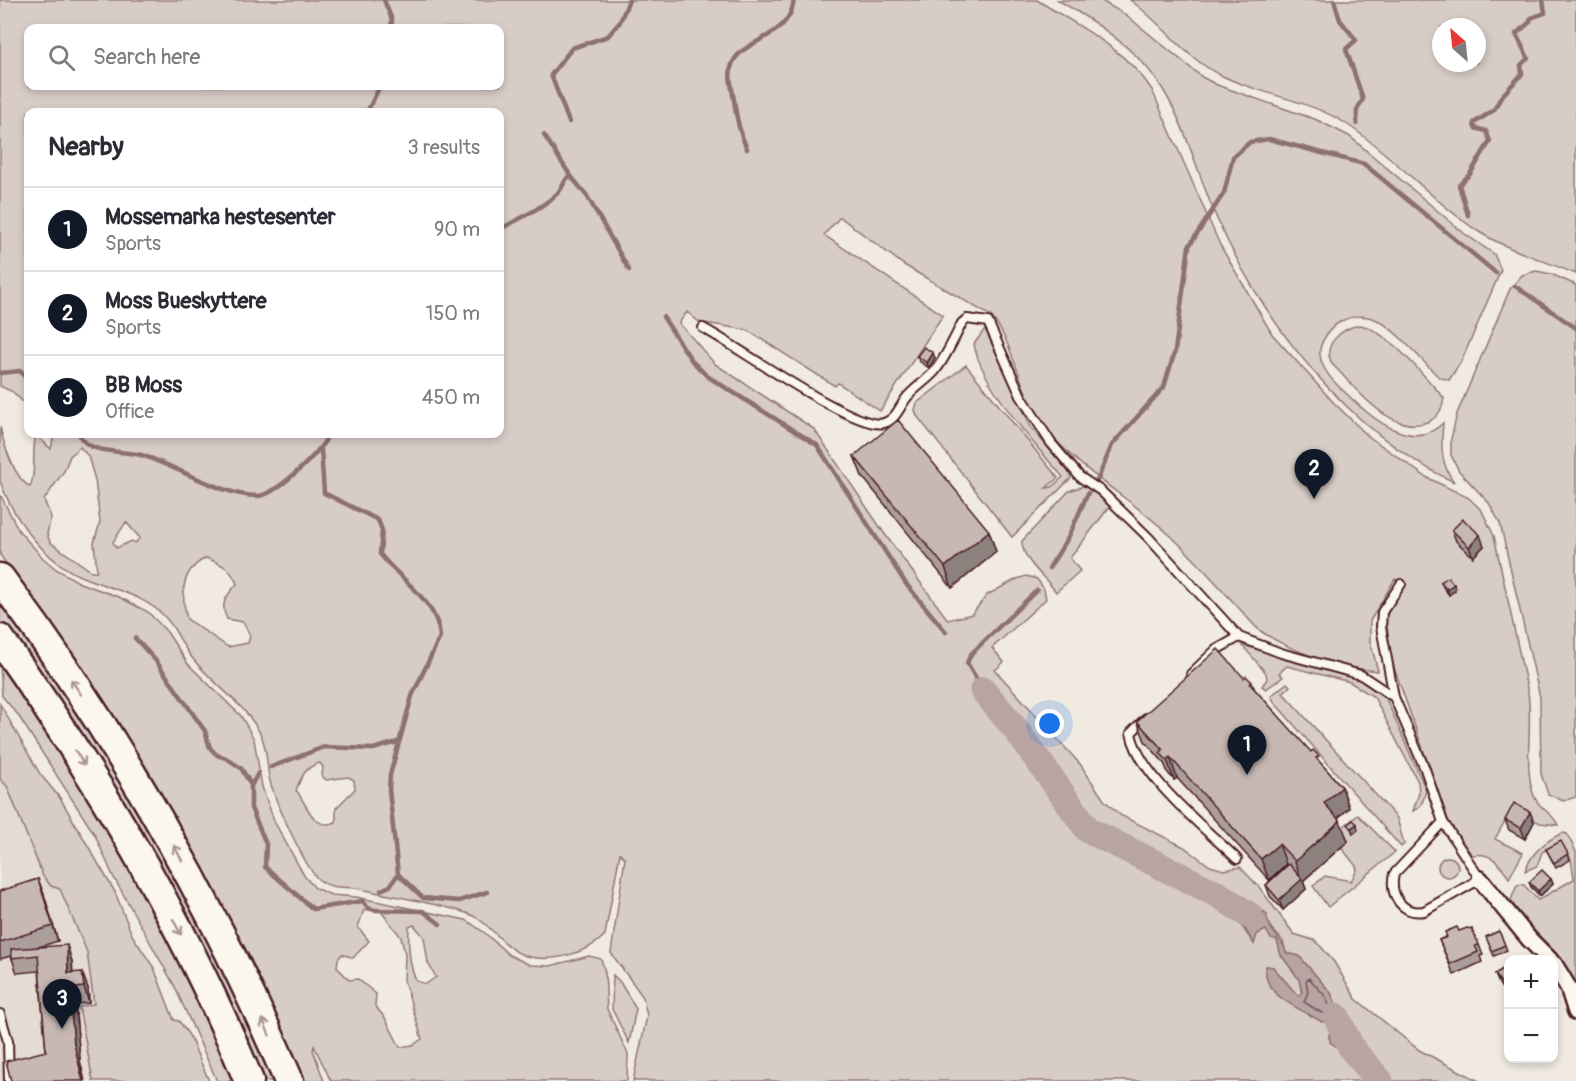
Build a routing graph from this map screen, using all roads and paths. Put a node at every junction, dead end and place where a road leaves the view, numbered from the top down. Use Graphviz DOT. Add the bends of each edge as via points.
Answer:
graph roads {
  1 [pos="703,328"];
  2 [pos="0,578"];
  3 [pos="1401,584"];
  4 [pos="1239,637"];
  5 [pos="0,639"];
  6 [pos="1186,679"];
  7 [pos="1394,697"];
  8 [pos="1155,708"];
  9 [pos="1443,822"];
  10 [pos="1237,859"];
  11 [pos="1480,879"];
  12 [pos="1545,955"];
  13 [pos="1558,971"];
  14 [pos="1576,1012"];
  15 [pos="0,1014"];
  16 [pos="9,1081"];
  17 [pos="249,1081"];
  18 [pos="289,1081"];
  1 -- 4 [label="lane" via="819,401 884,424 895,417 907,396 933,373 962,323 967,319 988,322 1021,396 1051,443 1080,477 1101,491 1148,537"];
  18 -- 2 [label="highway, one-way" via="225,942 171,838 116,746"];
  3 -- 7 [label="lane" via="1382,612 1381,627"];
  4 -- 6 [label="lane" via="1216,650"];
  4 -- 7 [label="lane" via="1361,675"];
  5 -- 17 [label="highway, one-way" via="146,868 197,965"];
  7 -- 9 [label="lane"];
  8 -- 10 [label="lane" via="1131,733 1133,747 1146,769"];
  9 -- 11 [label="lane"];
  9 -- 11 [label="lane" via="1394,874 1394,892 1403,909 1424,911"];
  11 -- 12 [label="street"];
  13 -- 14 [label="street"];
  15 -- 16 [label="lane" via="8,1041"];
}
